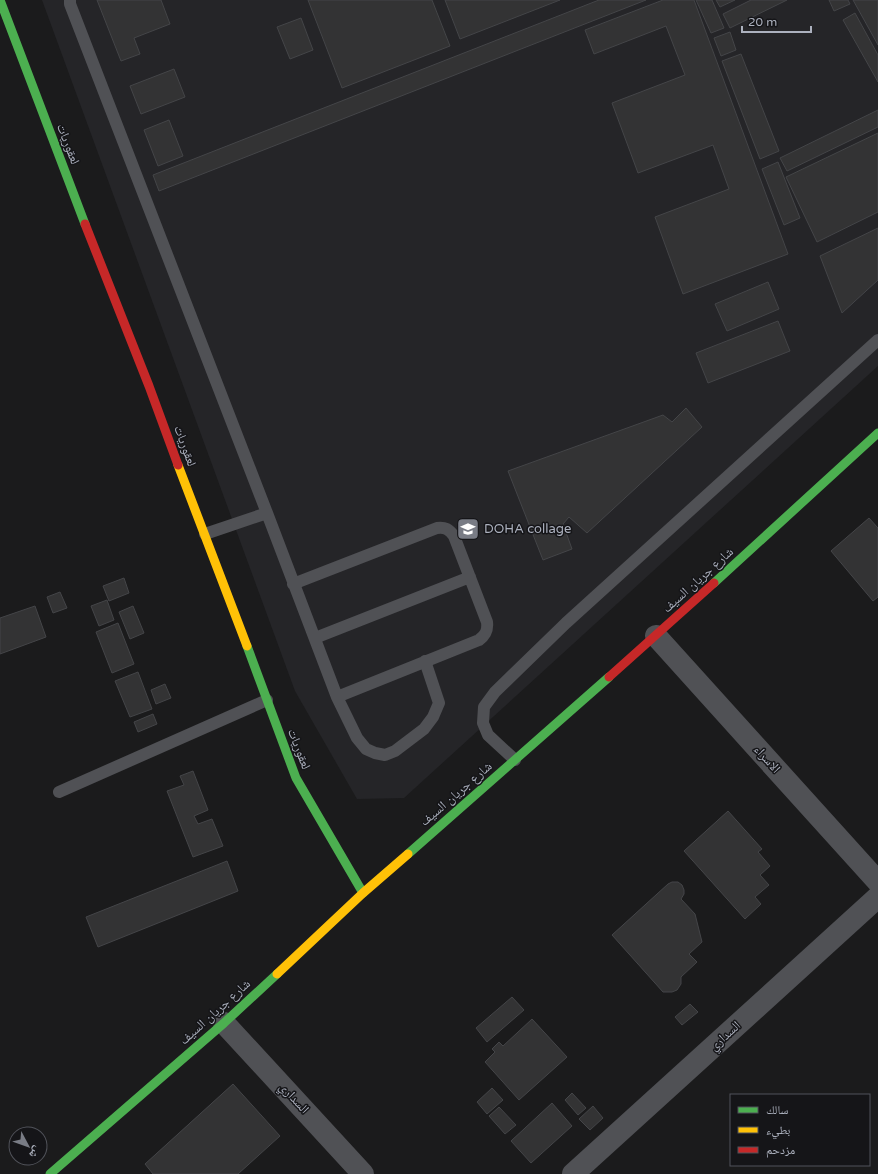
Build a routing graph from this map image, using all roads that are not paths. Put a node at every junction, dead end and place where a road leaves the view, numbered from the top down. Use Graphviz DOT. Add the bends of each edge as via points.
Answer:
graph roads {
  1 [pos="0,0"];
  2 [pos="70,0"];
  3 [pos="878,340"];
  4 [pos="878,433"];
  5 [pos="267,513"];
  6 [pos="205,534"];
  7 [pos="470,577"];
  8 [pos="293,584"];
  9 [pos="656,636"];
  10 [pos="315,638"];
  11 [pos="425,661"];
  12 [pos="337,697"];
  13 [pos="267,700"];
  14 [pos="515,760"];
  15 [pos="59,792"];
  16 [pos="878,882"];
  17 [pos="363,892"];
  18 [pos="878,897"];
  19 [pos="224,1023"];
  20 [pos="50,1174"];
  21 [pos="363,1174"];
  22 [pos="572,1174"];
  1 -- 6 [label="street, لعقوريات"];
  2 -- 5 [label="lane"];
  3 -- 14 [label="lane" via="566,623 495,692 484,707 483,723 488,735"];
  4 -- 9 [label="street, شارع جريان السيف"];
  5 -- 6 [label="lane"];
  5 -- 8 [label="lane"];
  6 -- 13 [label="street, لعقوريات"];
  7 -- 8 [label="lane" via="454,536 444,527"];
  7 -- 10 [label="lane"];
  7 -- 11 [label="lane" via="487,622 488,629 485,635 479,640"];
  8 -- 10 [label="lane"];
  9 -- 14 [label="street, شارع جريان السيف"];
  9 -- 16 [label="street, الاسراء"];
  10 -- 12 [label="lane"];
  11 -- 12 [label="lane"];
  11 -- 12 [label="lane" via="439,703 424,729 395,751 385,755 366,749 357,738"];
  13 -- 15 [label="lane"];
  13 -- 17 [label="street, لعقوريات" via="296,778"];
  14 -- 17 [label="street, شارع جريان السيف"];
  17 -- 19 [label="street, شارع جريان السيف"];
  18 -- 22 [label="street, السداري"];
  19 -- 20 [label="street, شارع جريان السيف"];
  19 -- 21 [label="street, السداري"];
}
